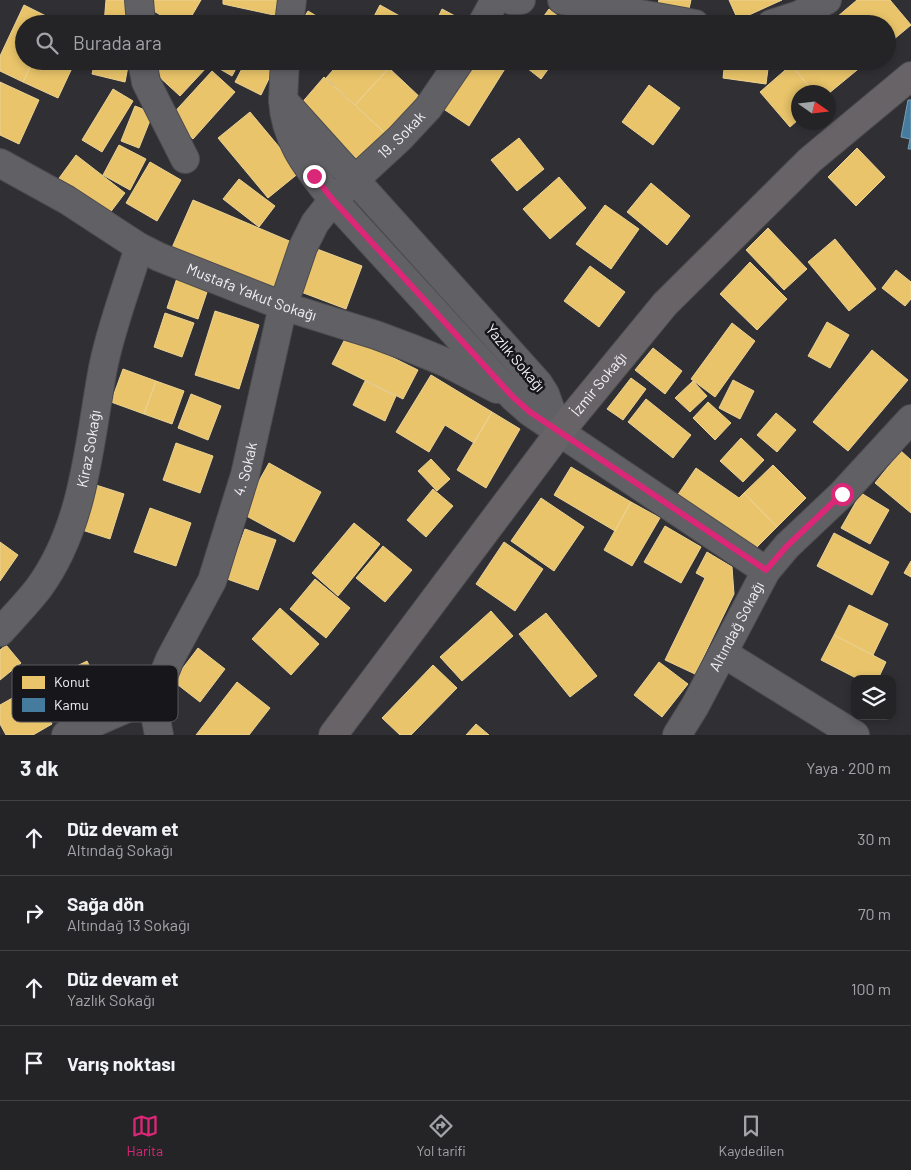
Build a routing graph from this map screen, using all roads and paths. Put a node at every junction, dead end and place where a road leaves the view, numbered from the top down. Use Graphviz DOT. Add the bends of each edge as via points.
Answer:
graph roads {
  1 [pos="139,0"];
  2 [pos="292,0"];
  3 [pos="495,0"];
  4 [pos="511,0"];
  5 [pos="521,0"];
  6 [pos="562,0"];
  7 [pos="827,0"];
  8 [pos="140,15"];
  9 [pos="290,15"];
  10 [pos="487,15"];
  11 [pos="645,15"];
  12 [pos="799,15"];
  13 [pos="144,70"];
  14 [pos="285,70"];
  15 [pos="454,70"];
  16 [pos="911,76"];
  17 [pos="283,100"];
  18 [pos="185,160"];
  19 [pos="0,163"];
  20 [pos="356,180"];
  21 [pos="333,200"];
  22 [pos="140,247"];
  23 [pos="283,306"];
  24 [pos="513,397"];
  25 [pos="911,419"];
  26 [pos="559,433"];
  27 [pos="766,570"];
  28 [pos="0,632"];
  29 [pos="723,653"];
  30 [pos="168,665"];
  31 [pos="96,722"];
  32 [pos="156,722"];
  33 [pos="66,735"];
  34 [pos="159,735"];
  35 [pos="333,735"];
  36 [pos="678,735"];
  37 [pos="855,735"];
  1 -- 8 [label="street"];
  2 -- 9 [label="street"];
  3 -- 10 [label="street"];
  4 -- 5 [label="street"];
  6 -- 11 [label="street"];
  7 -- 12 [label="street"];
  13 -- 18 [label="street" via="146,82"];
  14 -- 17 [label="street, Yazlık Sokağı"];
  15 -- 20 [label="street, 19. Sokak" via="428,108"];
  16 -- 26 [label="street, İzmir Sokağı" via="810,160 665,304"];
  17 -- 20 [label="street, Yazlık Sokağı"];
  17 -- 21 [label="street, Yazlık Sokağı" via="287,129 295,148"];
  19 -- 22 [label="street, Mustafa Yakut Sokağı"];
  20 -- 21 [label="street, 19. Sokak"];
  20 -- 26 [label="street, Yazlık Sokağı" via="538,383"];
  21 -- 23 [label="street, 4. Sokak" via="307,239"];
  21 -- 24 [label="street, Yazlık Sokağı"];
  22 -- 23 [label="street, Mustafa Yakut Sokağı" via="196,274"];
  22 -- 28 [label="street, Kiraz Sokağı" via="103,367 84,479 70,524 39,588"];
  23 -- 24 [label="street, Mustafa Yakut Sokağı" via="408,347"];
  23 -- 30 [label="street, 4. Sokak" via="249,457 220,556 212,580"];
  24 -- 26 [label="street, Yazlık Sokağı"];
  25 -- 27 [label="street, Altındağ Sokağı"];
  26 -- 27 [label="street"];
  26 -- 35 [label="street, İzmir Sokağı"];
  27 -- 29 [label="street, Altındağ Sokağı"];
  29 -- 36 [label="street, Altındağ Sokağı"];
  29 -- 37 [label="street"];
  31 -- 33 [label="street"];
  32 -- 34 [label="street, 4. Sokak"];
}
